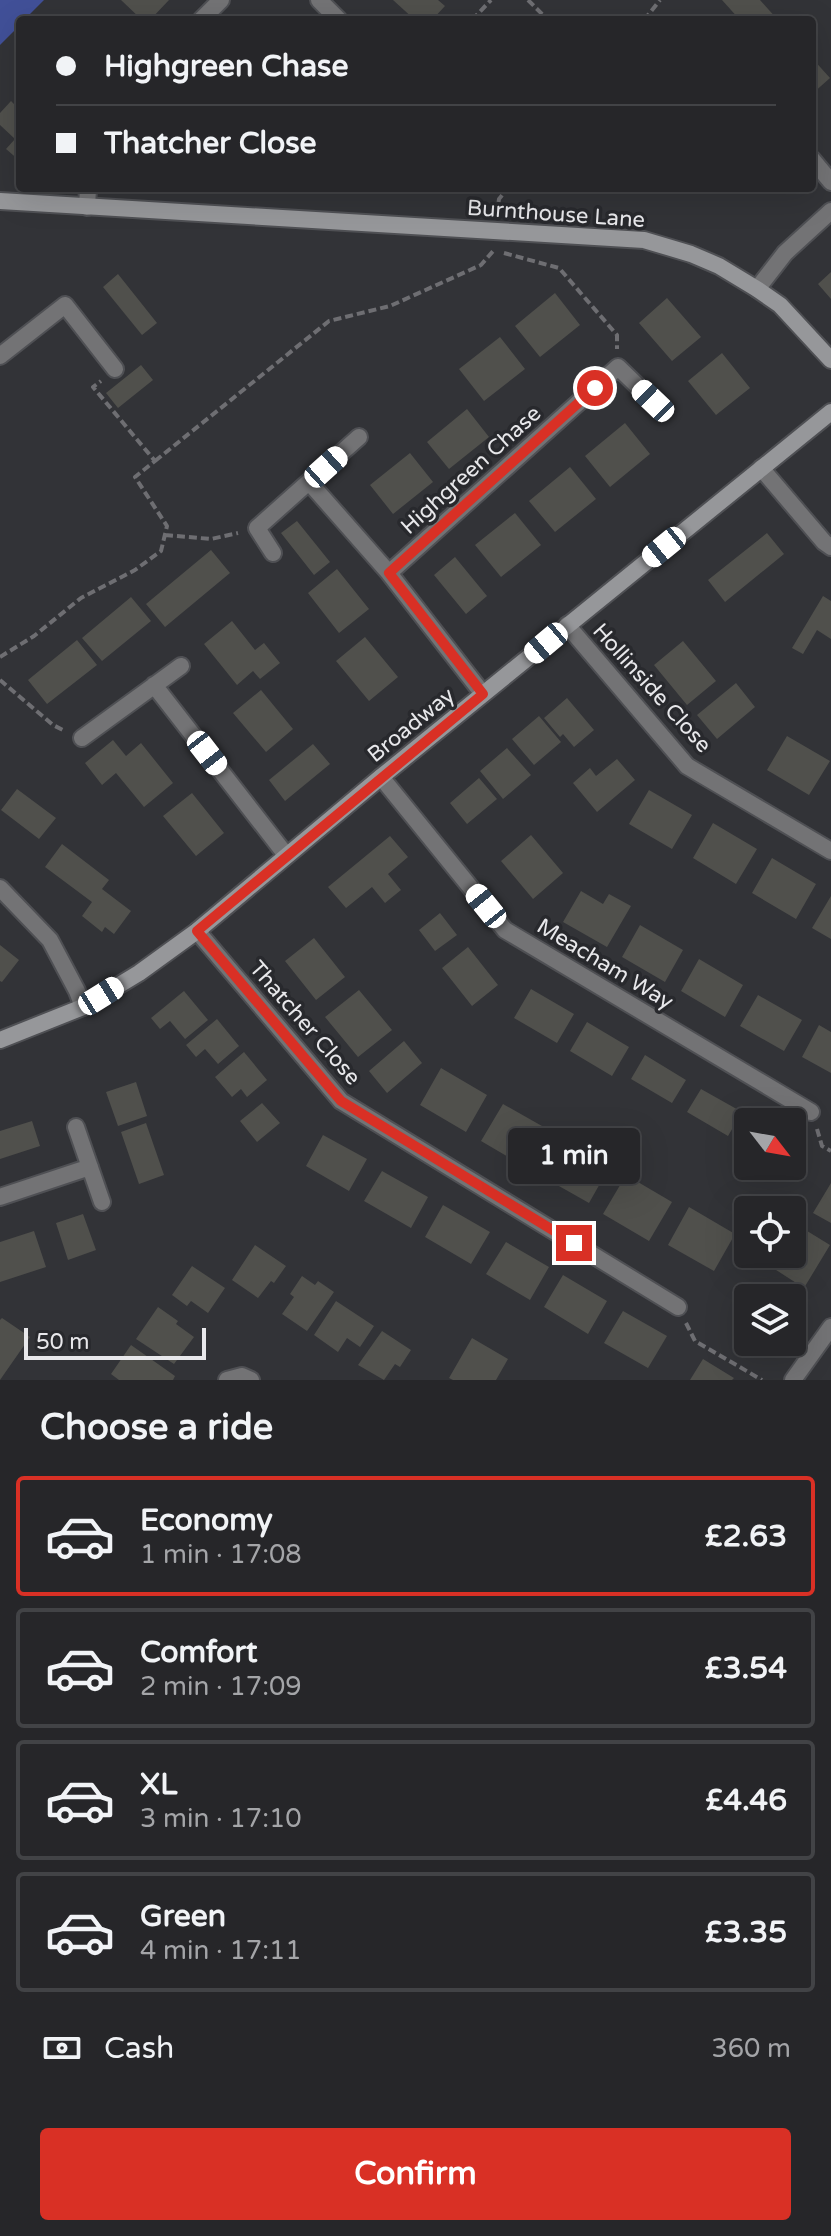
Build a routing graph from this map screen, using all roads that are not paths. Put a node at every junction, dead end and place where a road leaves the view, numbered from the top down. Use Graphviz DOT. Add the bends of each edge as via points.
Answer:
graph roads {
  1 [pos="221,0"];
  2 [pos="319,0"];
  3 [pos="205,16"];
  4 [pos="335,16"];
  5 [pos="816,164"];
  6 [pos="831,182"];
  7 [pos="88,192"];
  8 [pos="0,201"];
  9 [pos="87,207"];
  10 [pos="831,211"];
  11 [pos="757,289"];
  12 [pos="0,356"];
  13 [pos="831,360"];
  14 [pos="115,369"];
  15 [pos="653,401"];
  16 [pos="831,412"];
  17 [pos="359,437"];
  18 [pos="761,468"];
  19 [pos="309,482"];
  20 [pos="831,547"];
  21 [pos="273,553"];
  22 [pos="389,573"];
  23 [pos="567,625"];
  24 [pos="181,666"];
  25 [pos="154,685"];
  26 [pos="483,694"];
  27 [pos="82,738"];
  28 [pos="381,777"];
  29 [pos="831,851"];
  30 [pos="286,855"];
  31 [pos="0,888"];
  32 [pos="197,931"];
  33 [pos="83,1007"];
  34 [pos="0,1040"];
  35 [pos="811,1112"];
  36 [pos="76,1127"];
  37 [pos="90,1167"];
  38 [pos="0,1197"];
  39 [pos="102,1202"];
  40 [pos="678,1307"];
  41 [pos="831,1327"];
  42 [pos="227,1380"];
  43 [pos="251,1380"];
  44 [pos="793,1380"];
  1 -- 3 [label="street"];
  2 -- 4 [label="street"];
  5 -- 6 [label="street"];
  7 -- 9 [label="street"];
  8 -- 9 [label="street, Burnthouse Lane"];
  9 -- 11 [label="street, Burnthouse Lane" via="644,240 719,266"];
  10 -- 11 [label="street" via="785,253"];
  11 -- 13 [label="street, Burnthouse Lane" via="780,305"];
  12 -- 14 [label="street" via="65,305"];
  15 -- 22 [label="street, Highgreen Chase" via="618,367"];
  16 -- 18 [label="street, Broadway"];
  17 -- 19 [label="street"];
  18 -- 20 [label="street"];
  18 -- 23 [label="street, Broadway"];
  19 -- 21 [label="street" via="257,528"];
  19 -- 22 [label="street"];
  22 -- 26 [label="street"];
  23 -- 26 [label="street, Broadway"];
  23 -- 29 [label="street, Hollinside Close" via="687,766"];
  24 -- 25 [label="street"];
  25 -- 27 [label="street"];
  25 -- 30 [label="street"];
  26 -- 28 [label="street, Broadway"];
  28 -- 30 [label="street, Broadway"];
  28 -- 35 [label="street, Meacham Way" via="505,930"];
  30 -- 32 [label="street, Broadway"];
  31 -- 33 [label="street" via="50,940"];
  32 -- 33 [label="street, Broadway"];
  32 -- 40 [label="street, Thatcher Close" via="341,1101"];
  33 -- 34 [label="street, Broadway"];
  36 -- 37 [label="street"];
  37 -- 38 [label="street"];
  37 -- 39 [label="street"];
  41 -- 44 [label="street"];
  42 -- 43 [label="street"];
}
